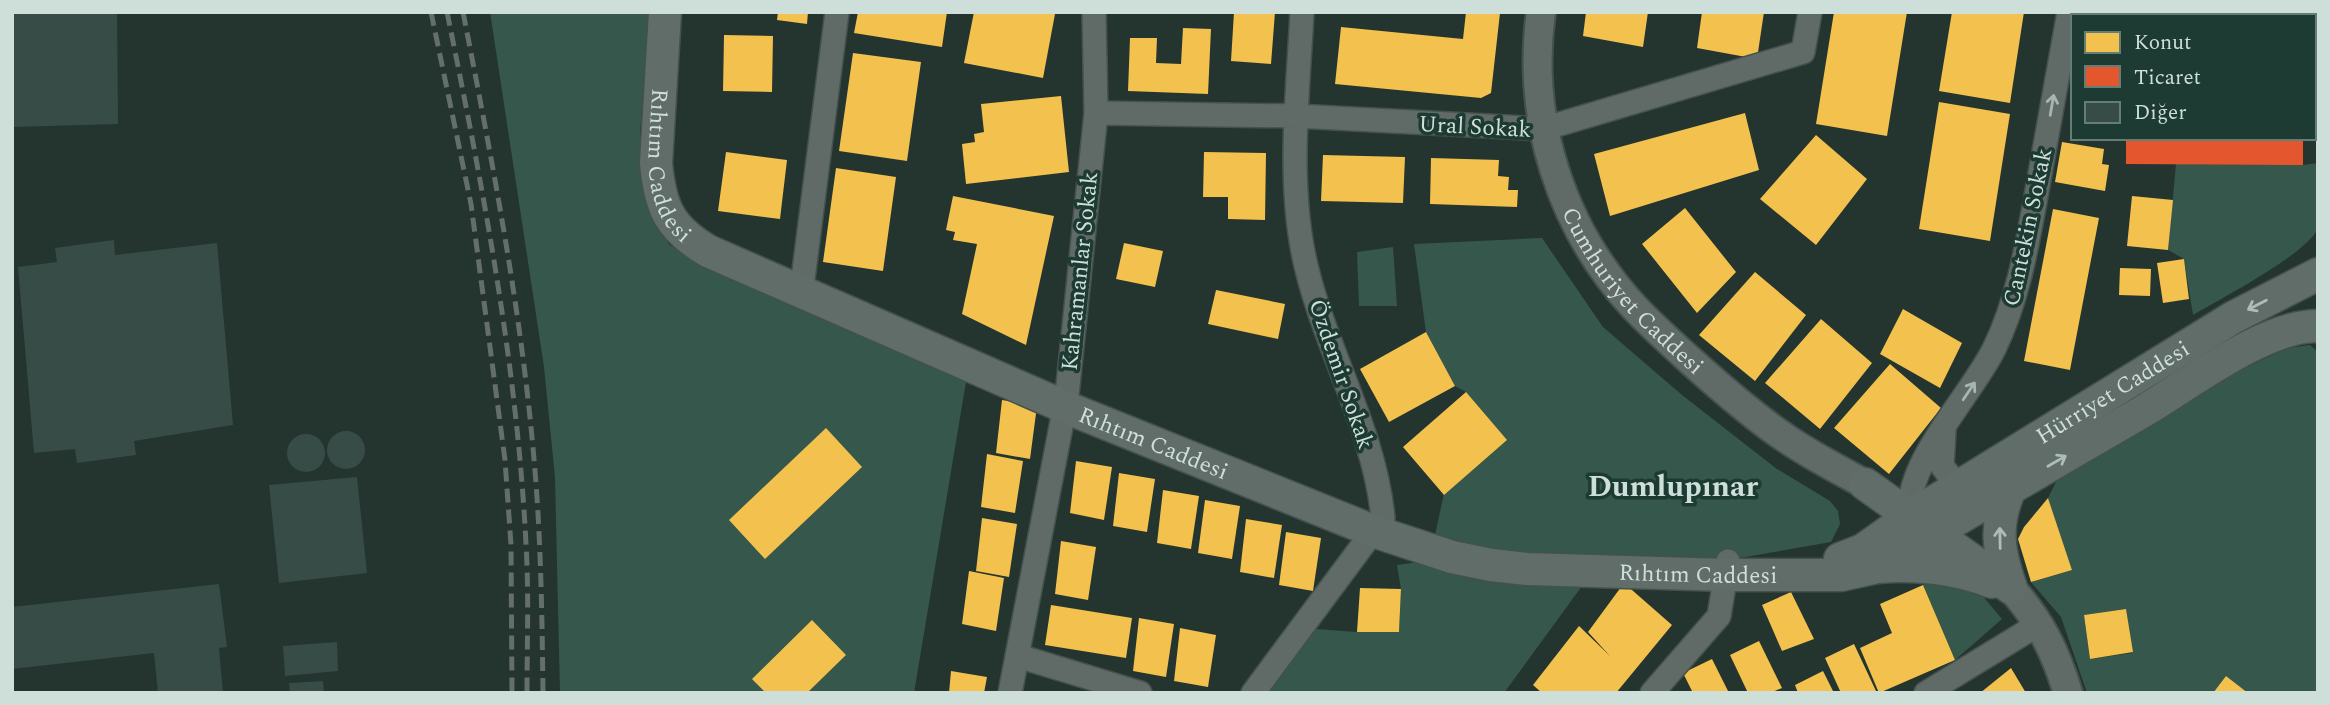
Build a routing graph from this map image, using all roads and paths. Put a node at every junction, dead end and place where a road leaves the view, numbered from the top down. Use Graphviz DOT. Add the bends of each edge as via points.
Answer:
graph roads {
  1 [pos="665,12"];
  2 [pos="683,12"];
  3 [pos="837,12"];
  4 [pos="1094,12"];
  5 [pos="1302,12"];
  6 [pos="1541,12"];
  7 [pos="1810,12"];
  8 [pos="2069,12"];
  9 [pos="1096,113"];
  10 [pos="1296,116"];
  11 [pos="1543,129"];
  12 [pos="2318,274"];
  13 [pos="803,279"];
  14 [pos="2318,326"];
  15 [pos="1066,401"];
  16 [pos="1945,427"];
  17 [pos="1966,482"];
  18 [pos="1865,484"];
  19 [pos="2010,489"];
  20 [pos="1919,512"];
  21 [pos="1378,524"];
  22 [pos="1858,559"];
  23 [pos="1727,568"];
  24 [pos="2011,588"];
  25 [pos="2039,624"];
  26 [pos="1018,656"];
  27 [pos="1116,689"];
  28 [pos="1010,693"];
  29 [pos="1140,693"];
  30 [pos="1253,693"];
  31 [pos="1651,693"];
  32 [pos="1926,693"];
  33 [pos="2068,693"];
  1 -- 15 [label="main road, Rıhtım Caddesi" via="658,185 665,208 687,238 708,251"];
  2 -- 13 [label="main road, Rıhtım Caddesi" via="675,161 687,214 697,230 714,241"];
  3 -- 13 [label="street"];
  4 -- 9 [label="street, Kahramanlar Sokak"];
  5 -- 10 [label="street, Özdemir Sokak"];
  6 -- 11 [label="street, Cumhuriyet Caddesi"];
  7 -- 11 [label="street, Ural Sokak" via="1803,52"];
  16 -- 8 [label="street, Cantekin Sokak, one-way" via="1979,377 2010,311"];
  9 -- 10 [label="street, Ural Sokak"];
  9 -- 15 [label="street, Kahramanlar Sokak"];
  10 -- 11 [label="street, Ural Sokak"];
  10 -- 21 [label="street, Özdemir Sokak" via="1297,210 1303,252 1369,448 1378,482"];
  11 -- 18 [label="street, Cumhuriyet Caddesi" via="1565,199 1584,238 1633,306 1711,380 1786,439"];
  12 -- 17 [label="main road, Hürriyet Caddesi, one-way" via="2234,317"];
  13 -- 15 [label="main road, Rıhtım Caddesi"];
  19 -- 14 [label="main road, Hürriyet Caddesi, one-way" via="2254,343"];
  15 -- 21 [label="main road, Rıhtım Caddesi" via="1251,470"];
  15 -- 26 [label="street, Kahramanlar Sokak"];
  16 -- 17 [label="street, Cantekin Sokak" via="1942,466 1952,479"];
  16 -- 20 [label="street, Cantekin Sokak" via="1920,465"];
  17 -- 20 [label="main road, Hürriyet Caddesi"];
  18 -- 20 [label="main road"];
  18 -- 22 [label="main road" via="1873,519"];
  19 -- 20 [label="main road, Hürriyet Caddesi"];
  24 -- 19 [label="main road, one-way" via="1999,533 2002,506"];
  20 -- 22 [label="main road"];
  20 -- 24 [label="main road"];
  21 -- 23 [label="main road, Rıhtım Caddesi" via="1520,554"];
  21 -- 30 [label="street"];
  22 -- 23 [label="main road, Rıhtım Caddesi"];
  22 -- 24 [label="main road, Rıhtım Caddesi" via="1935,568"];
  23 -- 31 [label="street" via="1719,616"];
  24 -- 25 [label="street"];
  25 -- 32 [label="street"];
  25 -- 33 [label="street"];
  26 -- 27 [label="street"];
  26 -- 28 [label="street, Kahramanlar Sokak"];
  27 -- 29 [label="street"];
}
